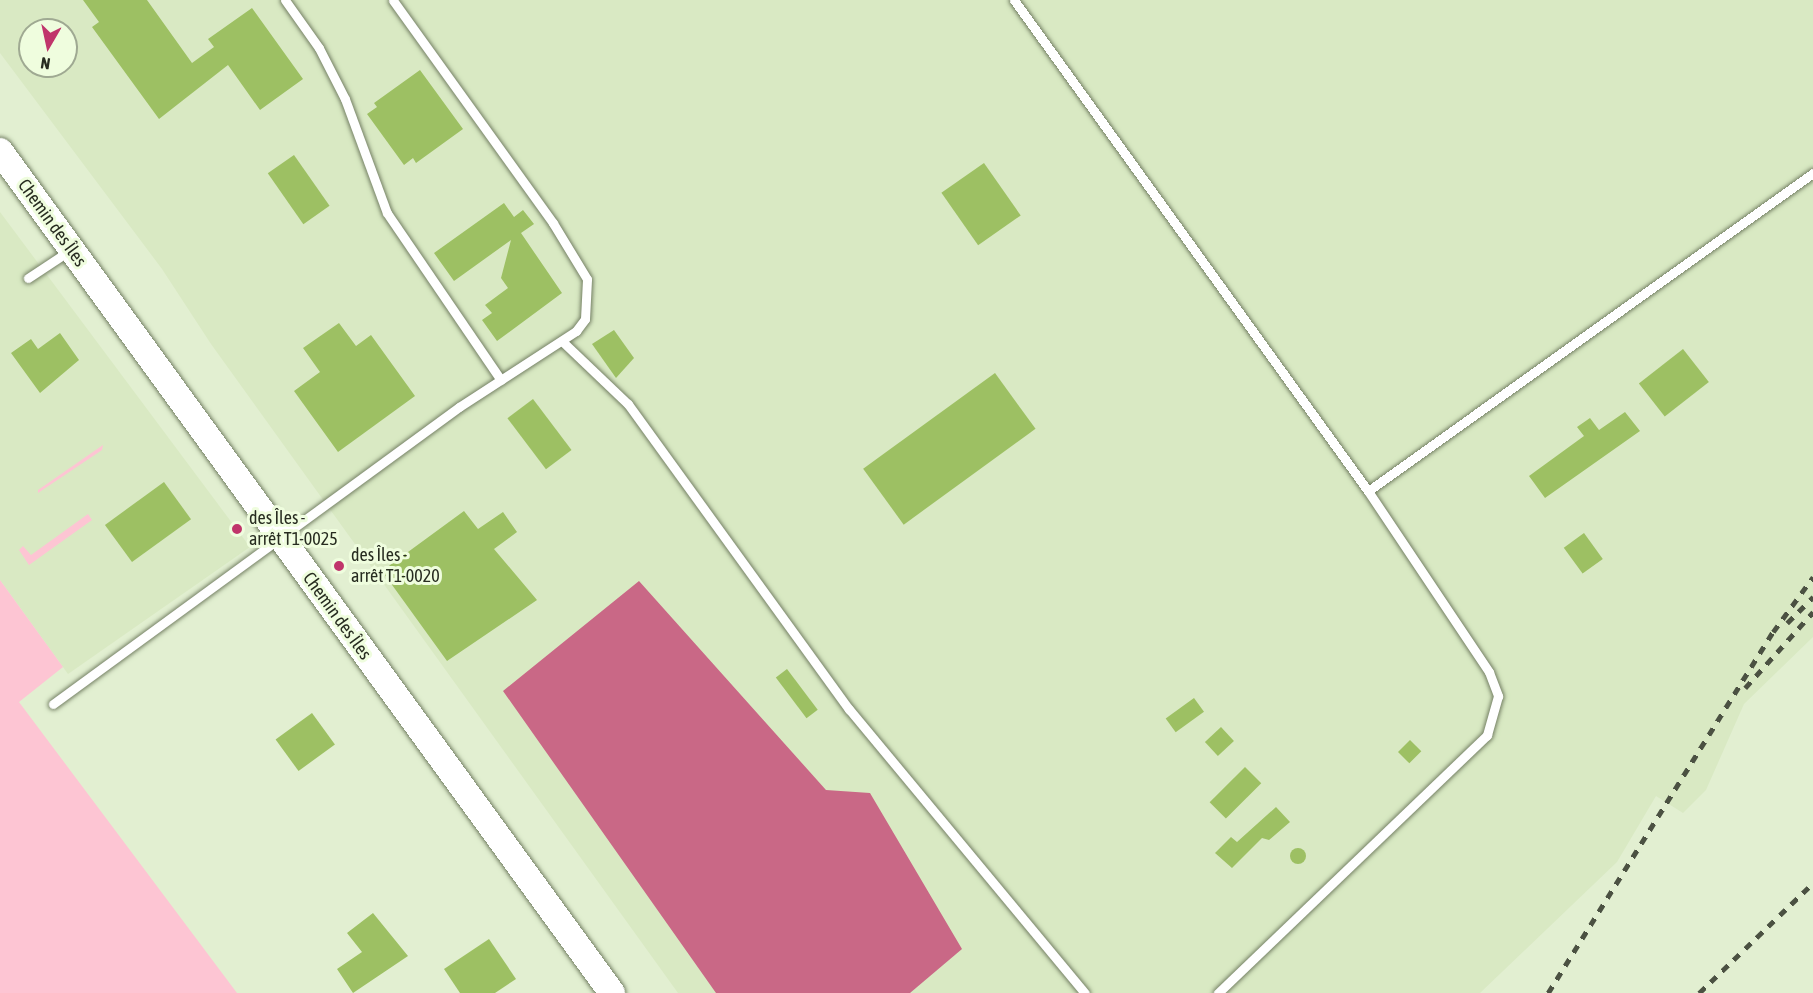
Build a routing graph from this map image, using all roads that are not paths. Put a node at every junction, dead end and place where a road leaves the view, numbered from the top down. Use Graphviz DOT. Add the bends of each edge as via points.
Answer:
graph roads {
  1 [pos="285,0"];
  2 [pos="393,0"];
  3 [pos="1014,0"];
  4 [pos="0,151"];
  5 [pos="1813,173"];
  6 [pos="71,250"];
  7 [pos="28,278"];
  8 [pos="562,341"];
  9 [pos="501,380"];
  10 [pos="1368,492"];
  11 [pos="282,540"];
  12 [pos="52,704"];
  13 [pos="612,993"];
  14 [pos="1085,993"];
  15 [pos="1218,993"];
  1 -- 9 [label="lane" via="319,48 345,99 387,213"];
  2 -- 8 [label="lane" via="553,223 587,279 585,319"];
  3 -- 10 [label="lane"];
  4 -- 6 [label="main road, Chemin des Îles"];
  5 -- 10 [label="lane"];
  6 -- 7 [label="lane"];
  6 -- 11 [label="main road, Chemin des Îles"];
  8 -- 9 [label="lane"];
  8 -- 14 [label="lane" via="628,404 849,709"];
  9 -- 11 [label="lane"];
  10 -- 15 [label="lane" via="1489,672 1498,696 1494,721 1487,735"];
  11 -- 12 [label="lane"];
  11 -- 13 [label="main road, Chemin des Îles"];
}
